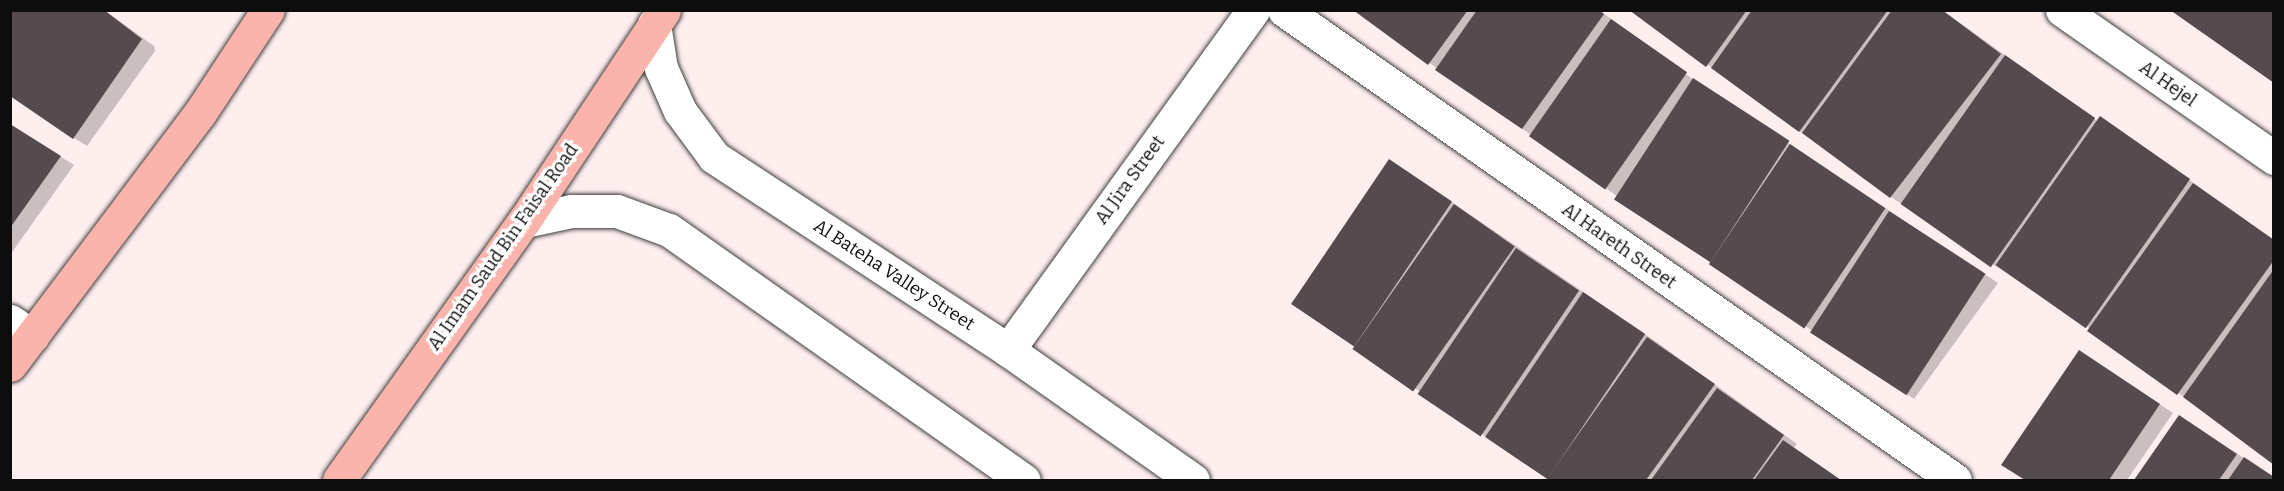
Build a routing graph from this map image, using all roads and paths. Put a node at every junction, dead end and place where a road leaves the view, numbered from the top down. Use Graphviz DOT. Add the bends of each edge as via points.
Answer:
graph roads {
  1 [pos="268,10"];
  2 [pos="1253,10"];
  3 [pos="1284,10"];
  4 [pos="2062,10"];
  5 [pos="659,17"];
  6 [pos="2274,158"];
  7 [pos="524,221"];
  8 [pos="21,328"];
  9 [pos="1008,350"];
  10 [pos="10,365"];
  11 [pos="339,480"];
  12 [pos="1024,480"];
  13 [pos="1193,480"];
  14 [pos="1955,480"];
  1 -- 8 [label="main road" via="200,113"];
  2 -- 9 [label="street, Al Jira Street"];
  3 -- 14 [label="street, Al Hareth Street"];
  4 -- 6 [label="street, Al Hejel"];
  5 -- 7 [label="main road, Al Imam Saud Bin Faisal Road"];
  5 -- 9 [label="street, Al Bateha Valley Street" via="661,68 680,111 714,157"];
  7 -- 11 [label="main road, Al Imam Saud Bin Faisal Road"];
  7 -- 12 [label="street" via="571,212 617,211 669,230"];
  8 -- 10 [label="main road"];
  9 -- 13 [label="street, Al Bateha Valley Street"];
}
